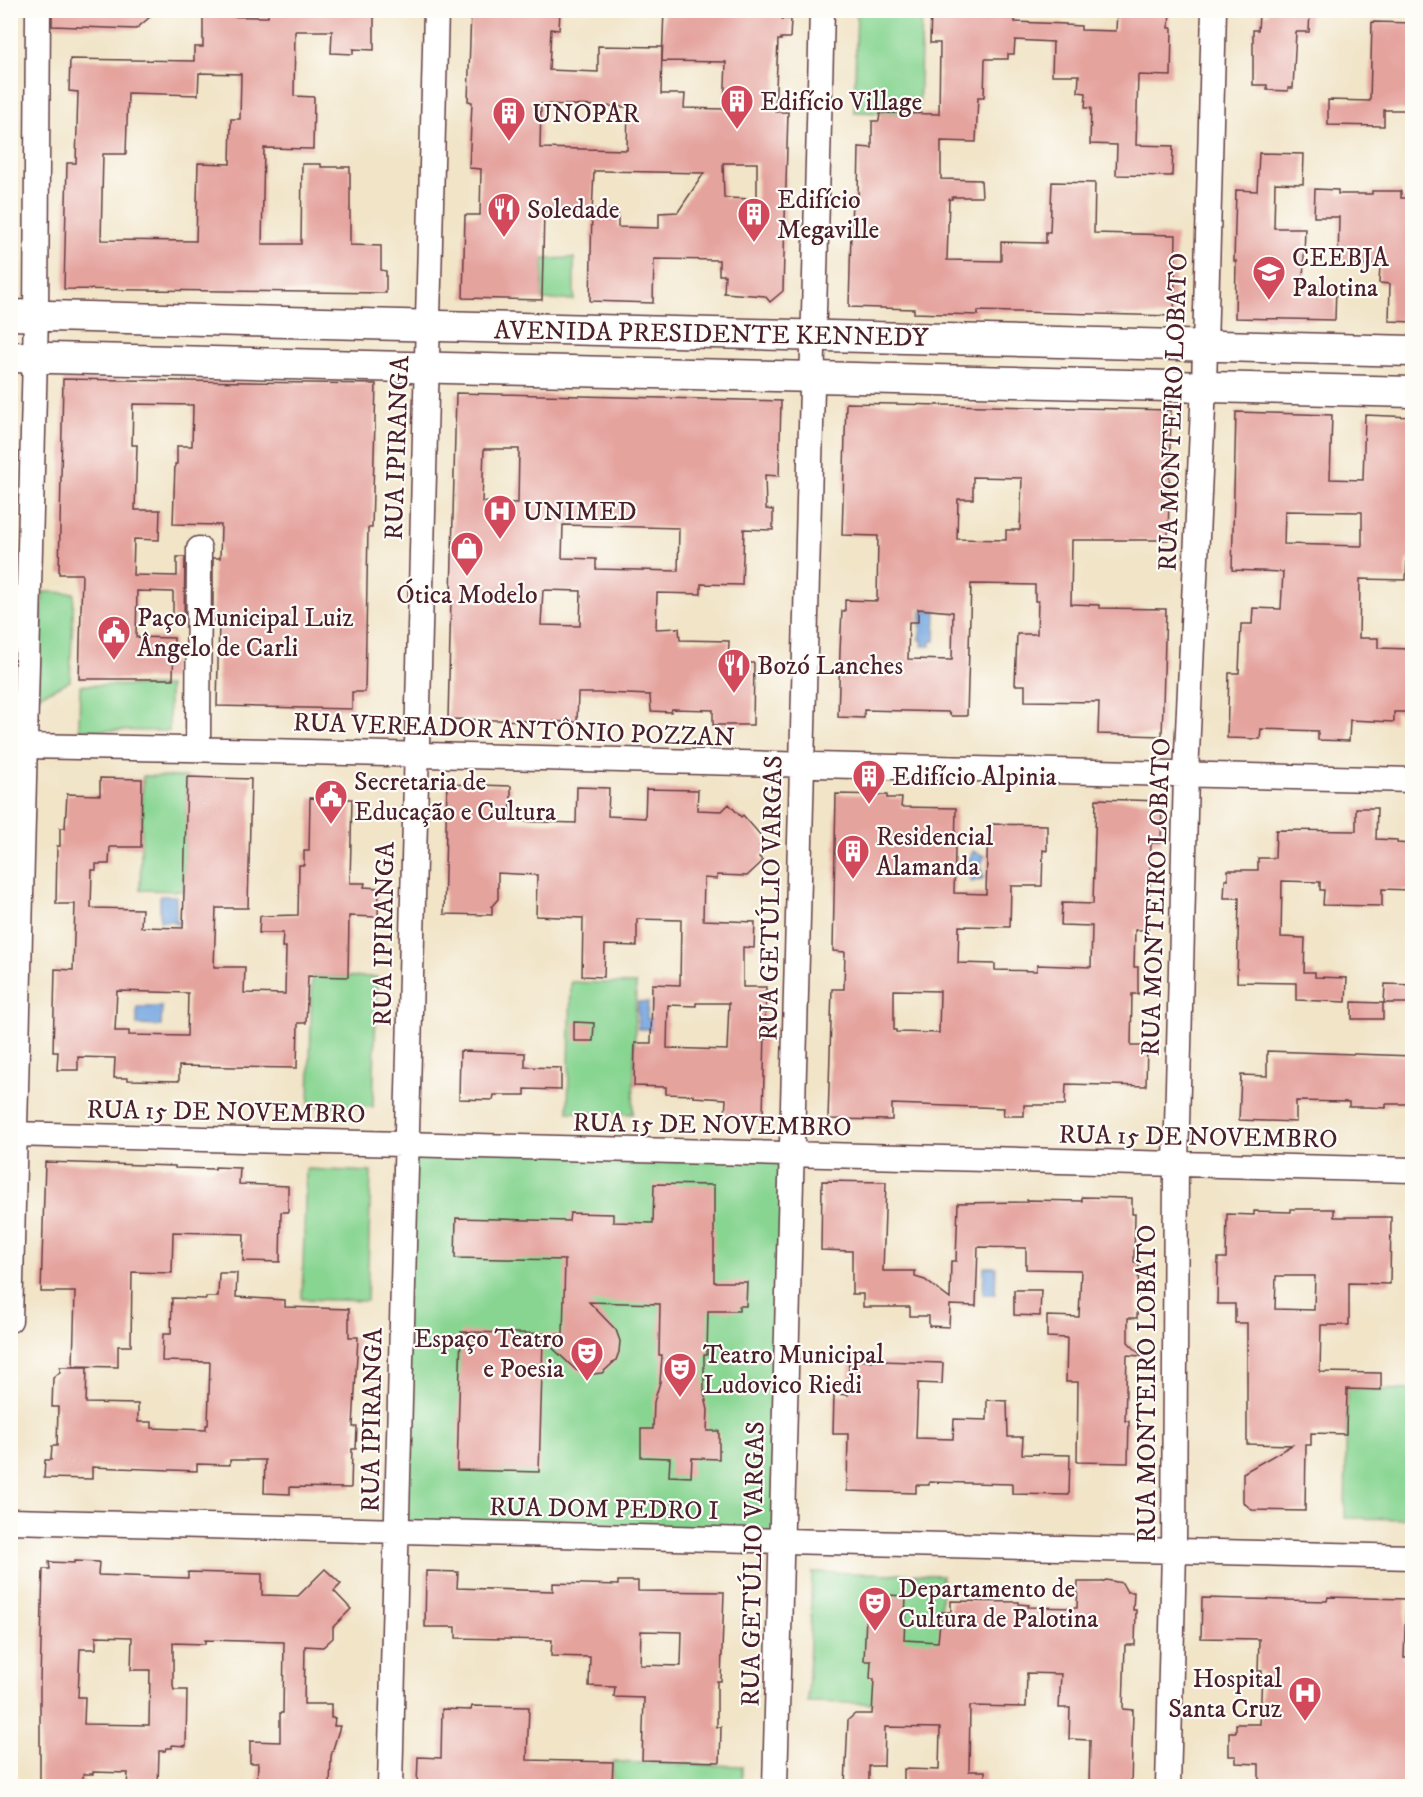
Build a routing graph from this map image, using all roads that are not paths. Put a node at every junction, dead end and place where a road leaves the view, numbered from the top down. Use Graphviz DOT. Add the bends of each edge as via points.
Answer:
graph roads {
  1 [pos="38,10"];
  2 [pos="436,10"];
  3 [pos="822,10"];
  4 [pos="1214,10"];
  5 [pos="23,316"];
  6 [pos="428,326"];
  7 [pos="813,336"];
  8 [pos="1204,345"];
  9 [pos="1413,351"];
  10 [pos="23,357"];
  11 [pos="427,367"];
  12 [pos="811,377"];
  13 [pos="1204,387"];
  14 [pos="1413,392"];
  15 [pos="199,549"];
  16 [pos="18,748"];
  17 [pos="198,749"];
  18 [pos="416,755"];
  19 [pos="802,765"];
  20 [pos="1186,774"];
  21 [pos="1413,780"];
  22 [pos="13,1134"];
  23 [pos="406,1144"];
  24 [pos="792,1154"];
  25 [pos="1176,1164"];
  26 [pos="1413,1170"];
  27 [pos="10,1320"];
  28 [pos="10,1521"];
  29 [pos="396,1531"];
  30 [pos="781,1541"];
  31 [pos="1174,1551"];
  32 [pos="1413,1557"];
  33 [pos="390,1786"];
  34 [pos="775,1786"];
  35 [pos="1168,1786"];
  1 -- 5 [label="street"];
  2 -- 6 [label="street, RUA IPIRANGA"];
  3 -- 7 [label="street, RUA GETÚLIO VARGAS"];
  4 -- 8 [label="street, RUA MONTEIRO LOBATO"];
  5 -- 6 [label="main road, AVENIDA PRESIDENTE KENNEDY"];
  5 -- 10 [label="street"];
  6 -- 7 [label="main road, AVENIDA PRESIDENTE KENNEDY"];
  6 -- 11 [label="street, RUA IPIRANGA"];
  7 -- 8 [label="main road, AVENIDA PRESIDENTE KENNEDY"];
  7 -- 12 [label="street, RUA GETÚLIO VARGAS"];
  8 -- 9 [label="main road, AVENIDA PRESIDENTE KENNEDY"];
  8 -- 13 [label="street, RUA MONTEIRO LOBATO"];
  10 -- 11 [label="main road, AVENIDA PRESIDENTE KENNEDY"];
  10 -- 16 [label="street"];
  11 -- 12 [label="main road, AVENIDA PRESIDENTE KENNEDY"];
  11 -- 18 [label="street, RUA IPIRANGA"];
  12 -- 13 [label="main road, AVENIDA PRESIDENTE KENNEDY"];
  12 -- 19 [label="street, RUA GETÚLIO VARGAS"];
  13 -- 14 [label="main road, AVENIDA PRESIDENTE KENNEDY"];
  13 -- 20 [label="street, RUA MONTEIRO LOBATO"];
  15 -- 17 [label="street"];
  16 -- 17 [label="street, RUA VEREADOR ANTÔNIO POZZAN"];
  16 -- 22 [label="street"];
  17 -- 18 [label="street, RUA VEREADOR ANTÔNIO POZZAN"];
  18 -- 19 [label="street, RUA VEREADOR ANTÔNIO POZZAN"];
  18 -- 23 [label="street, RUA IPIRANGA"];
  19 -- 20 [label="street, RUA VEREADOR ANTÔNIO POZZAN"];
  19 -- 24 [label="street, RUA GETÚLIO VARGAS"];
  20 -- 21 [label="street, RUA VEREADOR ANTÔNIO POZZAN"];
  20 -- 25 [label="street, RUA MONTEIRO LOBATO"];
  22 -- 23 [label="street, RUA 15 DE NOVEMBRO"];
  22 -- 27 [label="street"];
  23 -- 24 [label="street, RUA 15 DE NOVEMBRO"];
  23 -- 29 [label="street, RUA IPIRANGA"];
  24 -- 25 [label="street, RUA 15 DE NOVEMBRO"];
  24 -- 30 [label="street, RUA GETÚLIO VARGAS"];
  25 -- 26 [label="street, RUA 15 DE NOVEMBRO"];
  25 -- 31 [label="street, RUA MONTEIRO LOBATO"];
  28 -- 29 [label="street, RUA DOM PEDRO I"];
  29 -- 30 [label="street, RUA DOM PEDRO I"];
  29 -- 33 [label="street, RUA IPIRANGA"];
  30 -- 31 [label="street, RUA DOM PEDRO I"];
  30 -- 34 [label="street, RUA GETÚLIO VARGAS"];
  31 -- 32 [label="street, RUA DOM PEDRO I"];
  31 -- 35 [label="street, RUA MONTEIRO LOBATO"];
}
